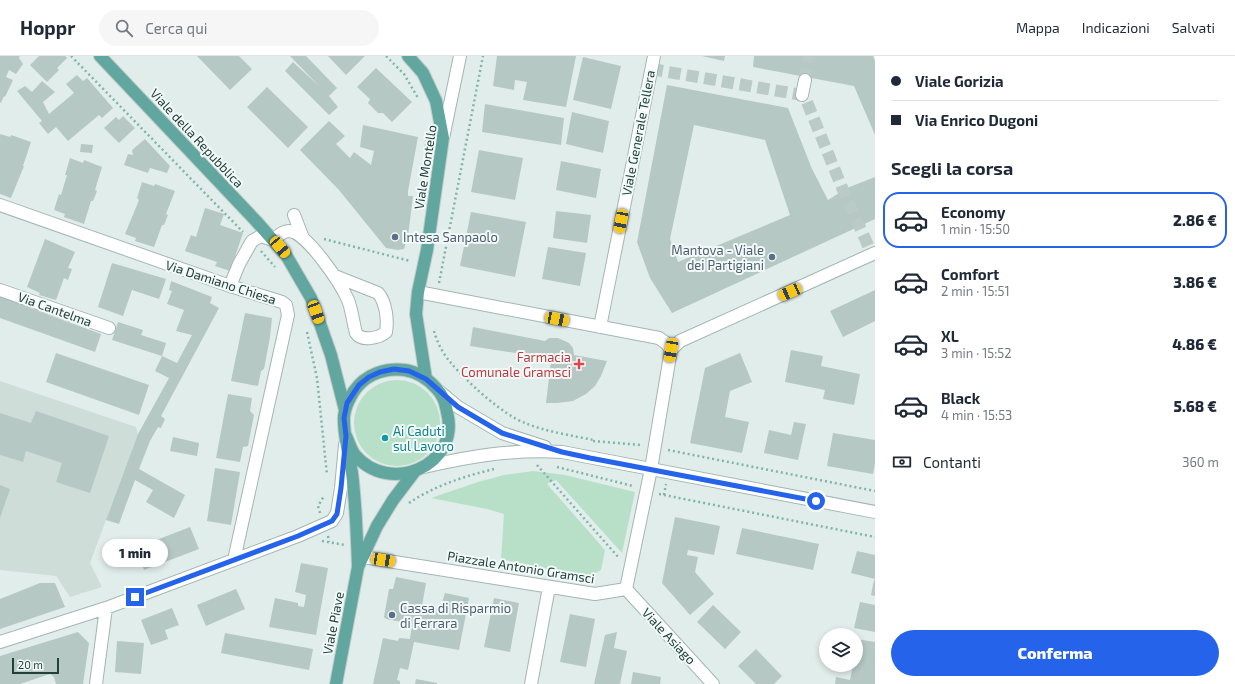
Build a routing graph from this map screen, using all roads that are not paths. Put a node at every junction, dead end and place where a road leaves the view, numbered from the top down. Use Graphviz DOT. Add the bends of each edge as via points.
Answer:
graph roads {
  1 [pos="100,56"];
  2 [pos="408,56"];
  3 [pos="460,56"];
  4 [pos="654,56"];
  5 [pos="804,80"];
  6 [pos="802,95"];
  7 [pos="443,138"];
  8 [pos="0,205"];
  9 [pos="294,215"];
  10 [pos="303,238"];
  11 [pos="273,240"];
  12 [pos="875,253"];
  13 [pos="335,276"];
  14 [pos="230,286"];
  15 [pos="0,290"];
  16 [pos="418,292"];
  17 [pos="600,327"];
  18 [pos="110,328"];
  19 [pos="671,350"];
  20 [pos="426,379"];
  21 [pos="439,391"];
  22 [pos="345,410"];
  23 [pos="346,436"];
  24 [pos="562,452"];
  25 [pos="419,469"];
  26 [pos="651,469"];
  27 [pos="875,512"];
  28 [pos="234,560"];
  29 [pos="360,562"];
  30 [pos="549,587"];
  31 [pos="626,589"];
  32 [pos="106,608"];
  33 [pos="0,642"];
  34 [pos="96,684"];
  35 [pos="336,684"];
  36 [pos="531,684"];
  37 [pos="713,684"];
  1 -- 11 [label="main road, Viale della Repubblica"];
  2 -- 7 [label="main road" via="423,74 436,101"];
  3 -- 7 [label="street, Viale Montello"];
  4 -- 17 [label="street, Viale Generale Tellera"];
  5 -- 6 [label="street"];
  7 -- 16 [label="main road, Viale Montello" via="427,250"];
  8 -- 14 [label="street, Via Damiano Chiesa"];
  9 -- 10 [label="street"];
  10 -- 11 [label="street" via="288,231"];
  10 -- 13 [label="street"];
  11 -- 14 [label="street" via="261,236 252,241"];
  11 -- 22 [label="main road, Viale della Repubblica" via="286,255 310,298 331,355"];
  12 -- 19 [label="street" via="680,341"];
  13 -- 13 [label="street" via="348,300 359,337 364,339 383,335 387,327 384,303 378,293"];
  14 -- 28 [label="street, Via Damiano Chiesa" via="282,302 286,305 288,315"];
  15 -- 18 [label="street, Via Cantelma"];
  16 -- 17 [label="street"];
  16 -- 20 [label="main road, Viale Montello" via="416,314"];
  17 -- 19 [label="street" via="659,338 666,342"];
  19 -- 26 [label="street"];
  20 -- 21 [label="main road"];
  20 -- 22 [label="main road" via="409,371 394,369 380,372 359,385"];
  21 -- 24 [label="street" via="458,407 502,433"];
  21 -- 25 [label="main road" via="445,400 449,419 447,438 437,456"];
  22 -- 23 [label="main road"];
  23 -- 25 [label="main road" via="355,455 379,471 395,475"];
  23 -- 28 [label="street" via="337,514 332,521"];
  23 -- 29 [label="main road"];
  24 -- 25 [label="street" via="499,452 455,459"];
  24 -- 26 [label="street"];
  25 -- 29 [label="main road" via="393,500"];
  26 -- 27 [label="street"];
  26 -- 31 [label="street"];
  28 -- 32 [label="street"];
  29 -- 30 [label="street, Piazzale Antonio Gramsci"];
  29 -- 35 [label="main road, Viale Piave"];
  30 -- 31 [label="street, Piazzale Antonio Gramsci" via="595,594"];
  30 -- 36 [label="street"];
  31 -- 37 [label="street, Viale Asiago"];
  32 -- 33 [label="street"];
  32 -- 34 [label="street"];
}
